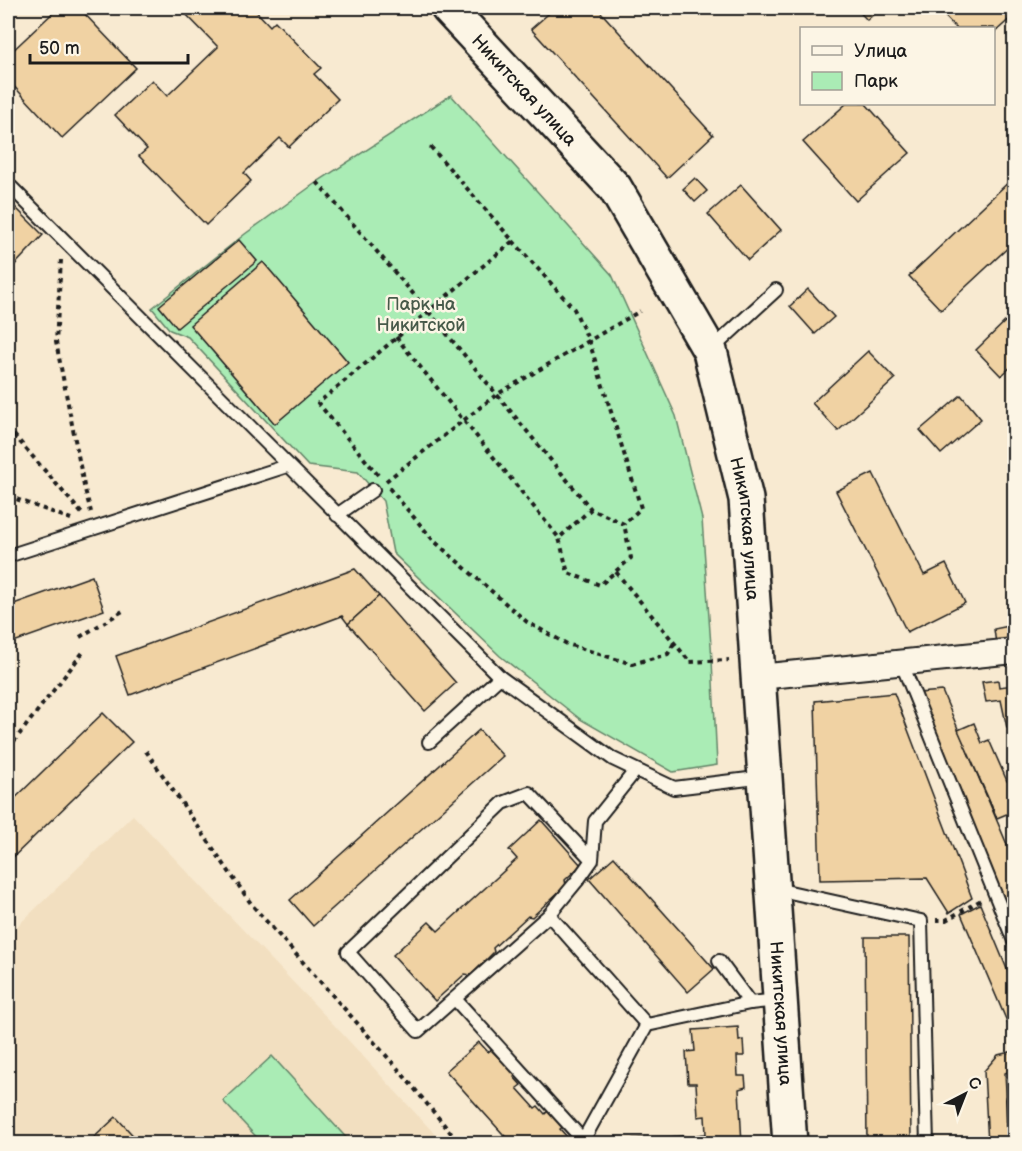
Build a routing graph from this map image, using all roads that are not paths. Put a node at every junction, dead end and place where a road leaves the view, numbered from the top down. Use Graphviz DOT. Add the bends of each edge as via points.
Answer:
graph roads {
  1 [pos="448,8"];
  2 [pos="8,184"];
  3 [pos="776,290"];
  4 [pos="710,351"];
  5 [pos="287,466"];
  6 [pos="373,490"];
  7 [pos="337,515"];
  8 [pos="8,556"];
  9 [pos="1014,651"];
  10 [pos="902,664"];
  11 [pos="500,677"];
  12 [pos="759,677"];
  13 [pos="429,742"];
  14 [pos="635,771"];
  15 [pos="766,777"];
  16 [pos="592,860"];
  17 [pos="772,888"];
  18 [pos="549,915"];
  19 [pos="1014,941"];
  20 [pos="719,961"];
  21 [pos="455,999"];
  22 [pos="765,1001"];
  23 [pos="647,1025"];
  24 [pos="1012,1099"];
  25 [pos="1014,1127"];
  26 [pos="582,1142"];
  27 [pos="789,1143"];
  28 [pos="927,1143"];
  1 -- 4 [label="street, Никитская улица" via="615,188"];
  2 -- 5 [label="lane"];
  3 -- 4 [label="lane"];
  4 -- 12 [label="street, Никитская улица" via="746,499"];
  5 -- 7 [label="lane"];
  5 -- 8 [label="lane"];
  6 -- 7 [label="lane"];
  7 -- 11 [label="lane"];
  9 -- 10 [label="street"];
  10 -- 12 [label="street"];
  10 -- 19 [label="lane"];
  11 -- 13 [label="lane"];
  11 -- 14 [label="lane"];
  12 -- 15 [label="street, Никитская улица"];
  14 -- 15 [label="lane" via="674,788"];
  14 -- 16 [label="lane" via="595,821"];
  15 -- 17 [label="street, Никитская улица"];
  16 -- 18 [label="lane"];
  16 -- 21 [label="lane" via="529,793 504,803 348,952 418,1031"];
  17 -- 22 [label="street, Никитская улица"];
  17 -- 28 [label="lane" via="921,921"];
  18 -- 21 [label="lane"];
  18 -- 23 [label="lane"];
  20 -- 22 [label="lane"];
  21 -- 26 [label="lane"];
  22 -- 23 [label="lane"];
  22 -- 27 [label="street, Никитская улица"];
  23 -- 26 [label="lane"];
  24 -- 25 [label="lane"];
}
